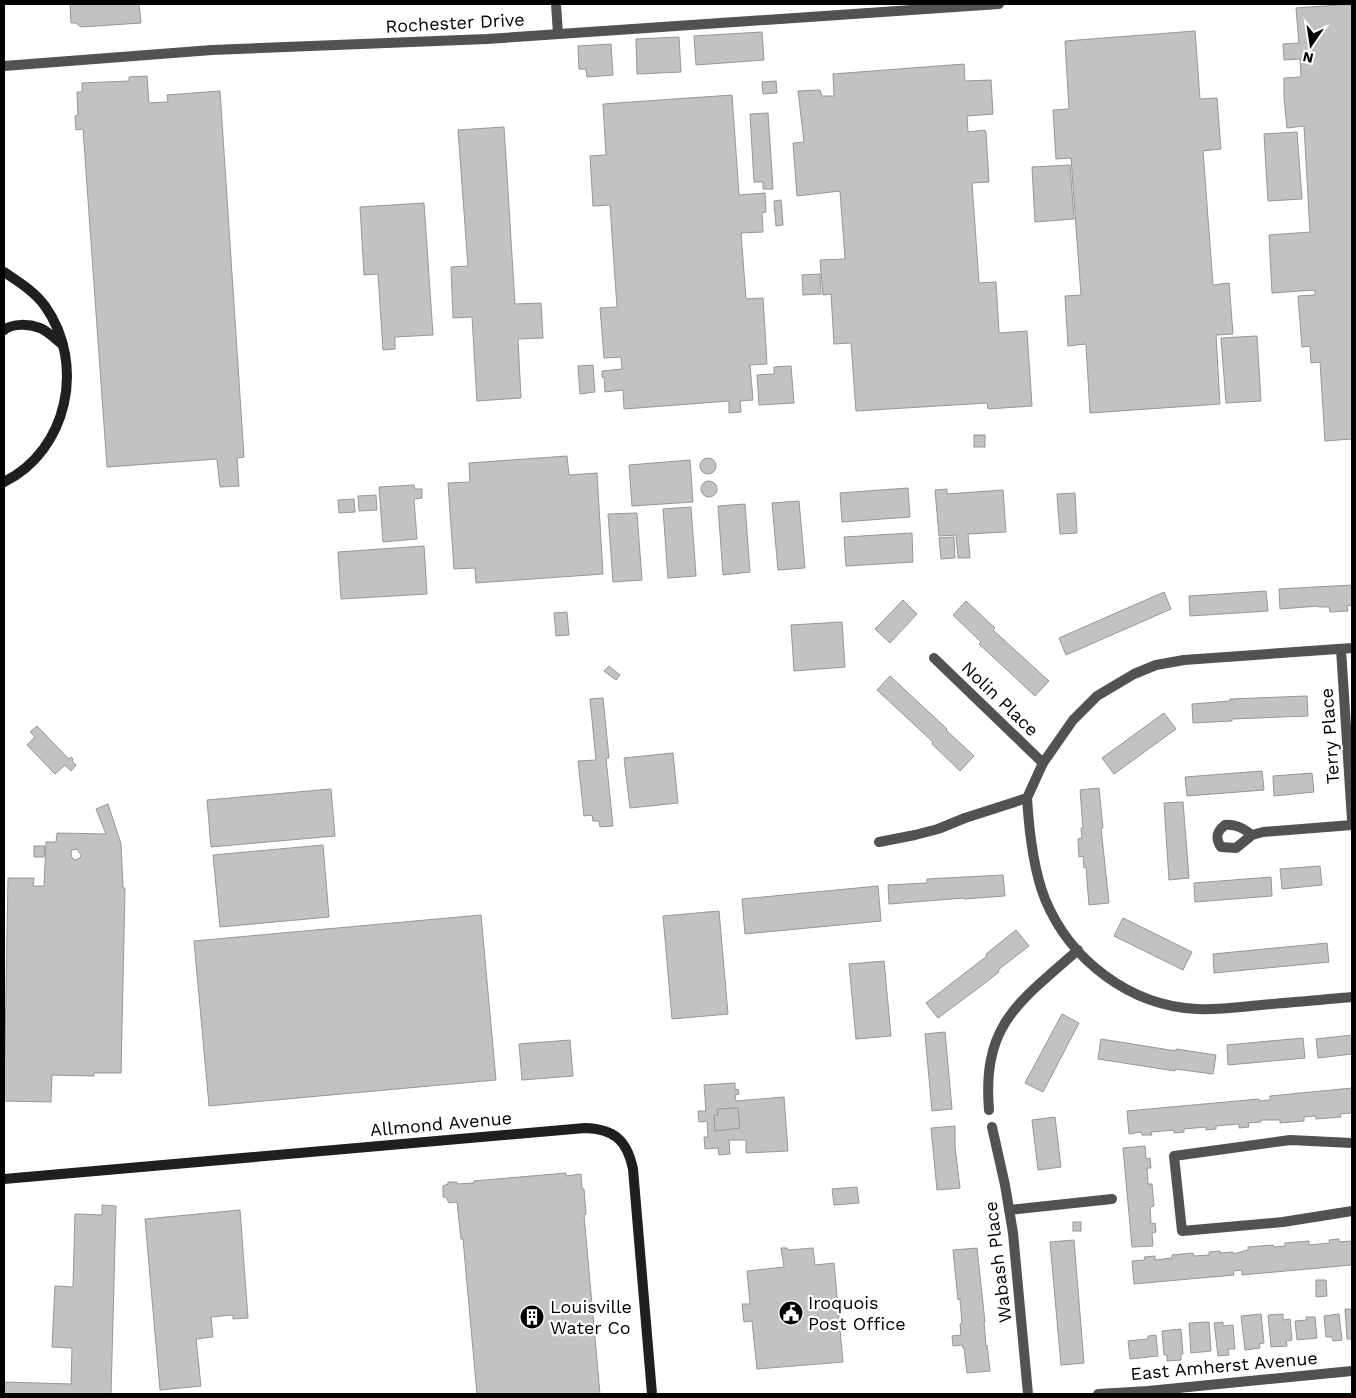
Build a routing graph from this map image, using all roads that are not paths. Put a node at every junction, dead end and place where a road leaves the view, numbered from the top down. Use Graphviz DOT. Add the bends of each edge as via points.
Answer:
graph roads {
  1 [pos="556,4"];
  2 [pos="998,4"];
  3 [pos="558,34"];
  4 [pos="4,66"];
  5 [pos="4,272"];
  6 [pos="4,330"];
  7 [pos="63,345"];
  8 [pos="4,482"];
  9 [pos="1352,648"];
  10 [pos="1340,649"];
  11 [pos="934,658"];
  12 [pos="1043,763"];
  13 [pos="1026,798"];
  14 [pos="1352,820"];
  15 [pos="1352,826"];
  16 [pos="1252,835"];
  17 [pos="879,842"];
  18 [pos="1078,950"];
  19 [pos="1352,997"];
  20 [pos="989,1110"];
  21 [pos="992,1126"];
  22 [pos="1352,1142"];
  23 [pos="4,1180"];
  24 [pos="1112,1200"];
  25 [pos="1009,1210"];
  26 [pos="1352,1211"];
  27 [pos="1352,1371"];
  28 [pos="652,1394"];
  29 [pos="1028,1394"];
  30 [pos="1098,1394"];
  1 -- 3 [label="street"];
  2 -- 3 [label="street, Rochester Drive"];
  3 -- 4 [label="street, Rochester Drive" via="212,50"];
  5 -- 7 [label="street" via="22,283 45,307"];
  6 -- 7 [label="street" via="23,325 41,328"];
  7 -- 8 [label="street" via="68,378 66,396 54,433 27,466"];
  9 -- 10 [label="street"];
  10 -- 12 [label="street" via="1184,660 1156,665 1097,696 1073,720"];
  10 -- 14 [label="street, Terry Place"];
  11 -- 12 [label="street, Nolin Place"];
  12 -- 13 [label="street"];
  13 -- 17 [label="street" via="930,831"];
  13 -- 18 [label="street" via="1029,832 1045,899 1064,934"];
  15 -- 16 [label="street"];
  18 -- 19 [label="street" via="1109,980 1166,1005 1210,1009"];
  18 -- 20 [label="street" via="1024,997 1002,1028 988,1074"];
  21 -- 25 [label="street, Wabash Place"];
  22 -- 26 [label="street" via="1290,1140 1174,1156 1182,1231 1283,1222"];
  23 -- 28 [label="street, Allmond Avenue" via="585,1128 606,1130 624,1144 633,1169"];
  24 -- 25 [label="street"];
  25 -- 29 [label="street, Wabash Place"];
  27 -- 30 [label="street, East Amherst Avenue"];
}
